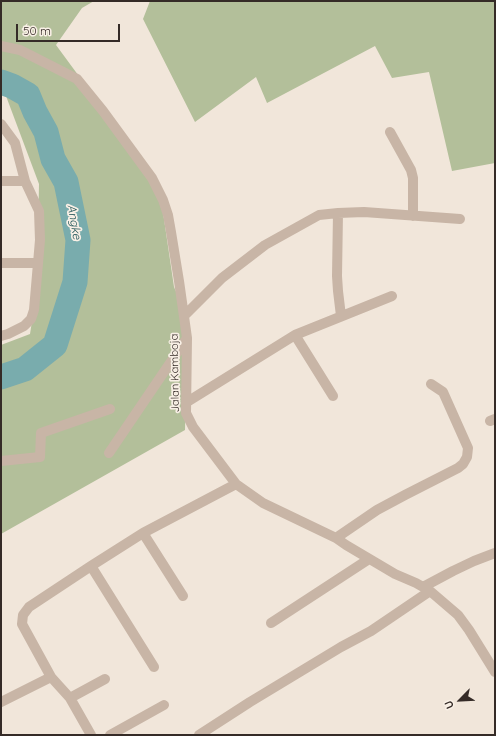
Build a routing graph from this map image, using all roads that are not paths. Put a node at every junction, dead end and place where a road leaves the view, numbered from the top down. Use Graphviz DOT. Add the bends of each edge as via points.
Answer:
graph roads {
  1 [pos="1,46"];
  2 [pos="1,124"];
  3 [pos="390,132"];
  4 [pos="1,181"];
  5 [pos="25,181"];
  6 [pos="338,213"];
  7 [pos="413,216"];
  8 [pos="460,219"];
  9 [pos="1,263"];
  10 [pos="38,263"];
  11 [pos="392,296"];
  12 [pos="184,316"];
  13 [pos="341,316"];
  14 [pos="296,334"];
  15 [pos="1,336"];
  16 [pos="187,338"];
  17 [pos="431,384"];
  18 [pos="333,396"];
  19 [pos="187,402"];
  20 [pos="110,409"];
  21 [pos="109,453"];
  22 [pos="1,462"];
  23 [pos="236,484"];
  24 [pos="143,533"];
  25 [pos="336,538"];
  26 [pos="495,553"];
  27 [pos="370,559"];
  28 [pos="91,566"];
  29 [pos="427,589"];
  30 [pos="183,596"];
  31 [pos="271,623"];
  32 [pos="154,667"];
  33 [pos="495,672"];
  34 [pos="51,678"];
  35 [pos="105,679"];
  36 [pos="70,698"];
  37 [pos="1,702"];
  38 [pos="164,705"];
  39 [pos="91,735"];
  40 [pos="110,735"];
  41 [pos="199,735"];
  1 -- 12 [label="street, Jalan Kamboja" via="20,50 76,79 152,178 168,215"];
  2 -- 5 [label="street" via="15,144"];
  3 -- 7 [label="street" via="411,170"];
  4 -- 5 [label="street"];
  5 -- 10 [label="street" via="39,211"];
  6 -- 7 [label="street" via="364,212"];
  6 -- 12 [label="street" via="319,215 265,245 222,278"];
  6 -- 13 [label="street" via="337,276"];
  7 -- 8 [label="street"];
  9 -- 10 [label="street"];
  10 -- 15 [label="street" via="31,319 24,326"];
  11 -- 13 [label="street"];
  12 -- 16 [label="street, Jalan Kamboja"];
  13 -- 14 [label="street"];
  14 -- 18 [label="street"];
  14 -- 19 [label="street"];
  16 -- 19 [label="street, Jalan Kamboja"];
  16 -- 21 [label="street"];
  17 -- 25 [label="street" via="443,392 468,448 463,464 378,510"];
  19 -- 23 [label="street, Jalan Kamboja" via="186,413 193,427"];
  20 -- 22 [label="street" via="40,434 40,458"];
  23 -- 24 [label="street"];
  23 -- 25 [label="street, Jalan Kamboja" via="262,503"];
  24 -- 28 [label="street"];
  24 -- 30 [label="street"];
  25 -- 27 [label="street, Jalan Kamboja"];
  26 -- 29 [label="street" via="453,571"];
  27 -- 29 [label="street, Jalan Kamboja"];
  27 -- 31 [label="street"];
  28 -- 32 [label="street"];
  28 -- 34 [label="street" via="29,607 23,615 22,624"];
  29 -- 33 [label="street, Jalan Kamboja" via="458,615"];
  29 -- 41 [label="street" via="371,631"];
  34 -- 36 [label="street"];
  34 -- 37 [label="street"];
  35 -- 36 [label="street"];
  36 -- 39 [label="street"];
  38 -- 40 [label="street"];
}
